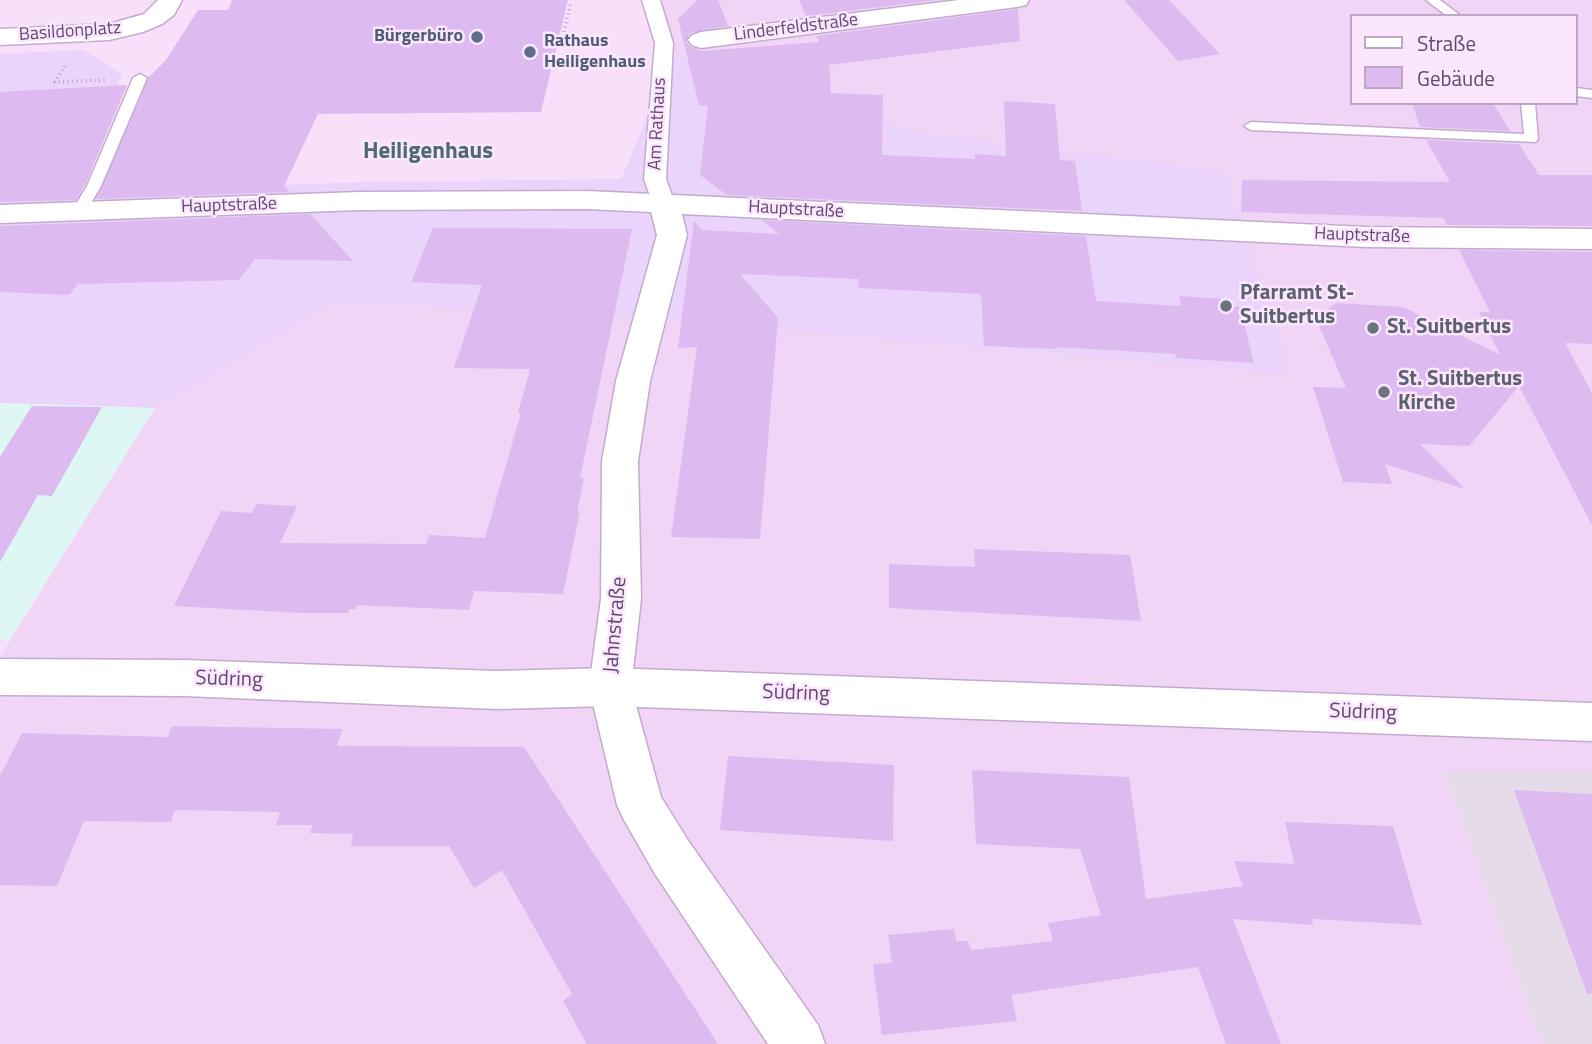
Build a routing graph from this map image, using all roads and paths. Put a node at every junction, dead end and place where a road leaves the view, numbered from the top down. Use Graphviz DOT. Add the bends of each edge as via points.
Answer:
graph roads {
  1 [pos="170,0"];
  2 [pos="651,0"];
  3 [pos="1017,0"];
  4 [pos="1432,0"];
  5 [pos="571,2"];
  6 [pos="1452,14"];
  7 [pos="564,32"];
  8 [pos="0,37"];
  9 [pos="701,40"];
  10 [pos="664,43"];
  11 [pos="140,78"];
  12 [pos="1528,105"];
  13 [pos="1251,125"];
  14 [pos="664,204"];
  15 [pos="79,212"];
  16 [pos="0,214"];
  17 [pos="1592,239"];
  18 [pos="0,677"];
  19 [pos="610,687"];
  20 [pos="1592,722"];
  21 [pos="799,1044"];
  1 -- 8 [label="street, Basildonplatz" via="153,19 134,27"];
  2 -- 10 [label="street, Am Rathaus"];
  3 -- 9 [label="street, Linderfeldstraße"];
  4 -- 6 [label="lane"];
  5 -- 7 [label="path"];
  9 -- 10 [label="street"];
  10 -- 14 [label="street, Am Rathaus" via="655,179"];
  11 -- 15 [label="lane"];
  12 -- 13 [label="lane" via="1531,139"];
  14 -- 15 [label="street, Hauptstraße" via="359,201"];
  14 -- 17 [label="street, Hauptstraße" via="1366,237"];
  14 -- 19 [label="street, Jahnstraße" via="672,235 633,381 620,461 621,599"];
  15 -- 16 [label="street, Hauptstraße"];
  18 -- 19 [label="street, Südring" via="184,678 497,690"];
  19 -- 20 [label="street, Südring"];
  19 -- 21 [label="street, Jahnstraße" via="640,805"];
}
